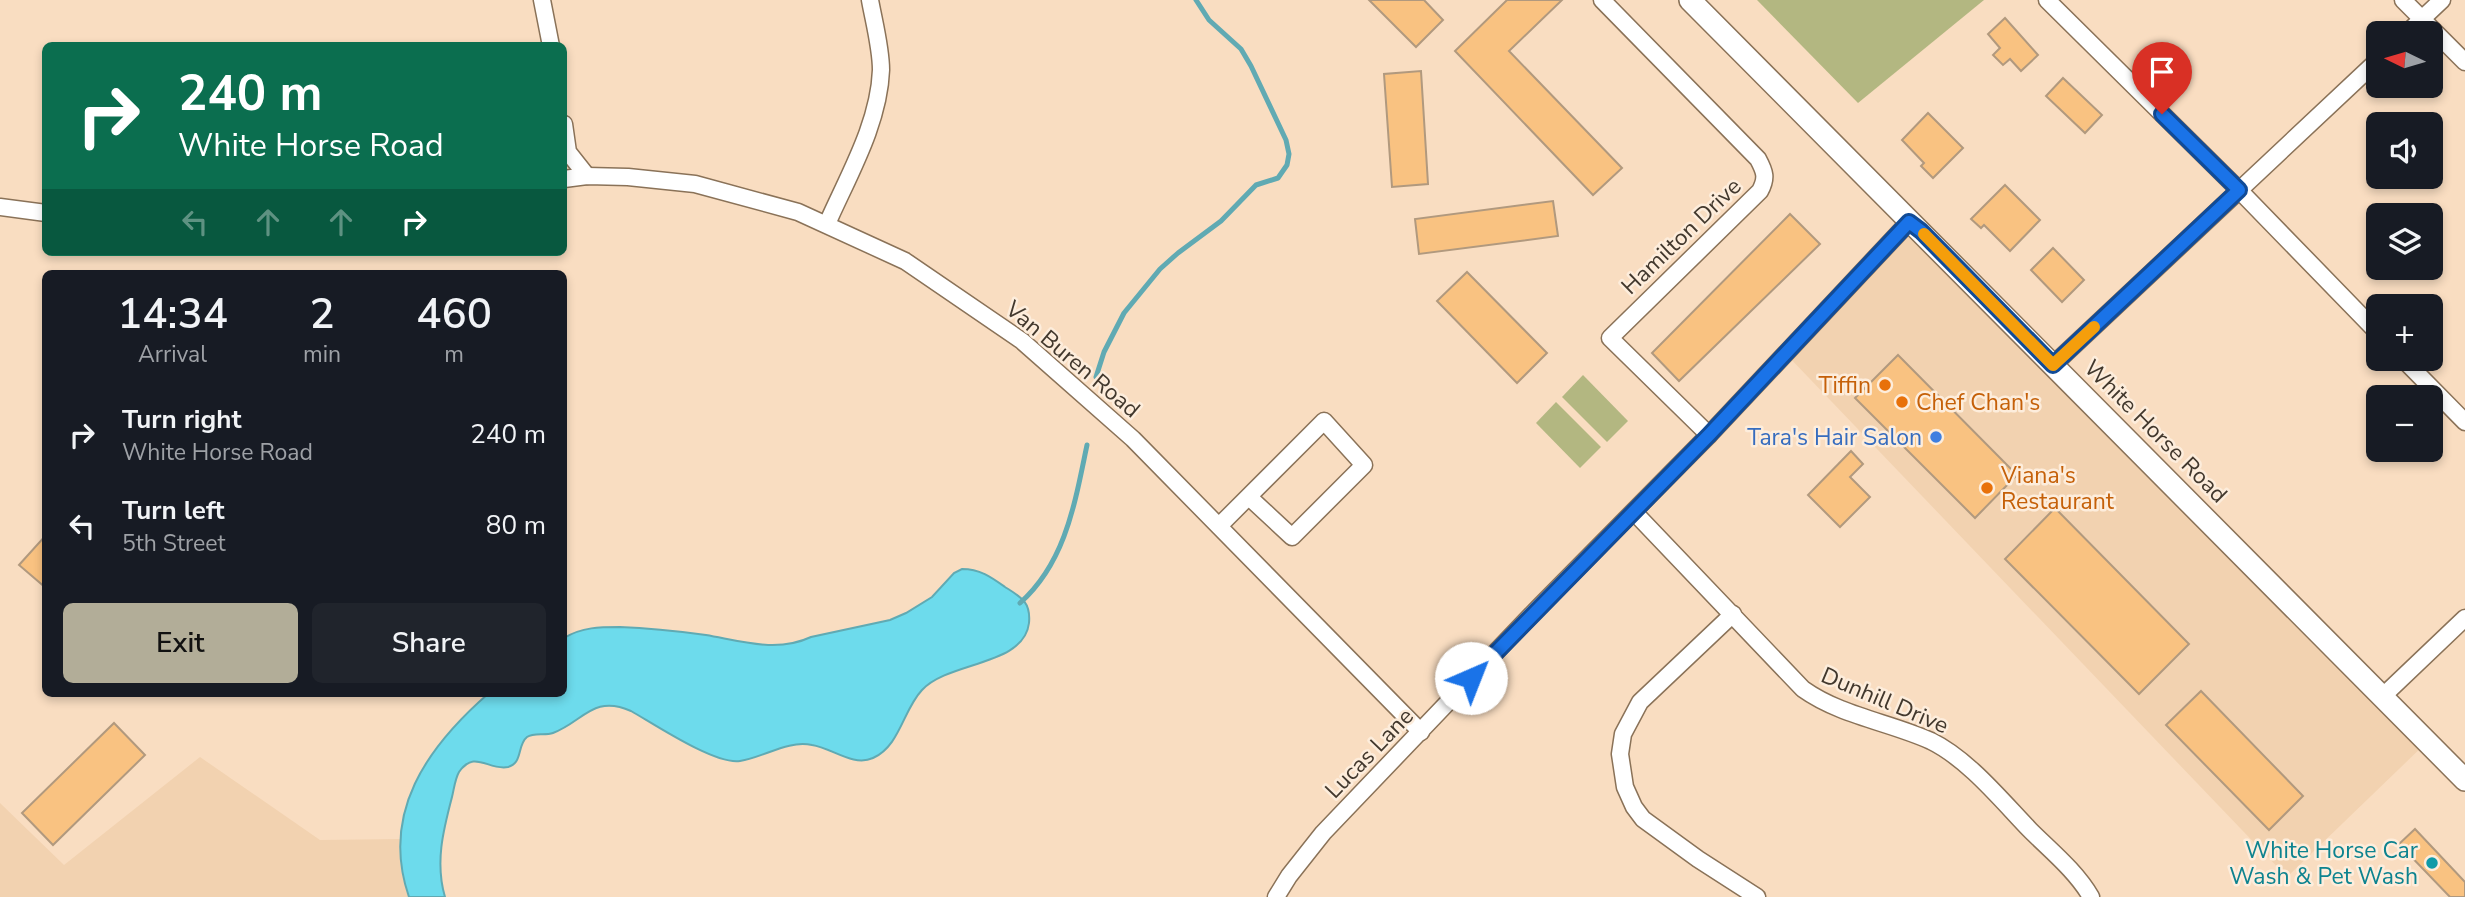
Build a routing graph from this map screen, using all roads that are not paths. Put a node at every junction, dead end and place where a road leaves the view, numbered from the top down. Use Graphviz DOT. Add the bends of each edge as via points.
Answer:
graph roads {
  1 [pos="542,0"];
  2 [pos="870,0"];
  3 [pos="1602,0"];
  4 [pos="1690,0"];
  5 [pos="2047,0"];
  6 [pos="2403,0"];
  7 [pos="2442,0"];
  8 [pos="2422,19"];
  9 [pos="550,42"];
  10 [pos="2465,62"];
  11 [pos="2366,71"];
  12 [pos="567,145"];
  13 [pos="587,176"];
  14 [pos="567,179"];
  15 [pos="2239,190"];
  16 [pos="0,207"];
  17 [pos="42,212"];
  18 [pos="1909,222"];
  19 [pos="827,224"];
  20 [pos="2366,321"];
  21 [pos="2053,365"];
  22 [pos="2415,371"];
  23 [pos="2465,422"];
  24 [pos="1709,435"];
  25 [pos="1248,497"];
  26 [pos="1634,512"];
  27 [pos="1219,526"];
  28 [pos="1733,614"];
  29 [pos="2465,618"];
  30 [pos="2382,697"];
  31 [pos="1421,732"];
  32 [pos="2465,780"];
  33 [pos="1276,897"];
  34 [pos="1757,897"];
  35 [pos="2091,897"];
  1 -- 9 [label="street"];
  2 -- 19 [label="street" via="881,68 878,97"];
  3 -- 24 [label="street, Hamilton Drive" via="1765,171 1760,191 1610,338"];
  4 -- 18 [label="main road, White Horse Road"];
  5 -- 15 [label="street"];
  6 -- 8 [label="street"];
  7 -- 8 [label="street"];
  8 -- 10 [label="street"];
  11 -- 15 [label="street"];
  12 -- 13 [label="street"];
  13 -- 14 [label="street, Van Buren Road"];
  13 -- 19 [label="street, Van Buren Road" via="695,184"];
  15 -- 20 [label="street"];
  15 -- 21 [label="street"];
  16 -- 17 [label="street"];
  18 -- 21 [label="main road, White Horse Road"];
  18 -- 24 [label="street, Lucas Lane"];
  19 -- 27 [label="street, Van Buren Road" via="905,261 1022,341 1133,439"];
  21 -- 30 [label="main road, White Horse Road"];
  22 -- 23 [label="street"];
  24 -- 26 [label="street, Lucas Lane"];
  25 -- 25 [label="street" via="1324,421 1364,465 1292,537"];
  25 -- 27 [label="street"];
  26 -- 28 [label="street, Dunhill Drive"];
  26 -- 31 [label="street, Lucas Lane"];
  27 -- 31 [label="street, Van Buren Road"];
  28 -- 34 [label="street" via="1640,702 1623,734 1620,754 1625,787 1643,819"];
  28 -- 35 [label="street, Dunhill Drive" via="1815,697 1947,750 2073,873"];
  29 -- 30 [label="street"];
  30 -- 32 [label="main road, White Horse Road"];
  31 -- 33 [label="street, Lucas Lane" via="1323,833"];
}
